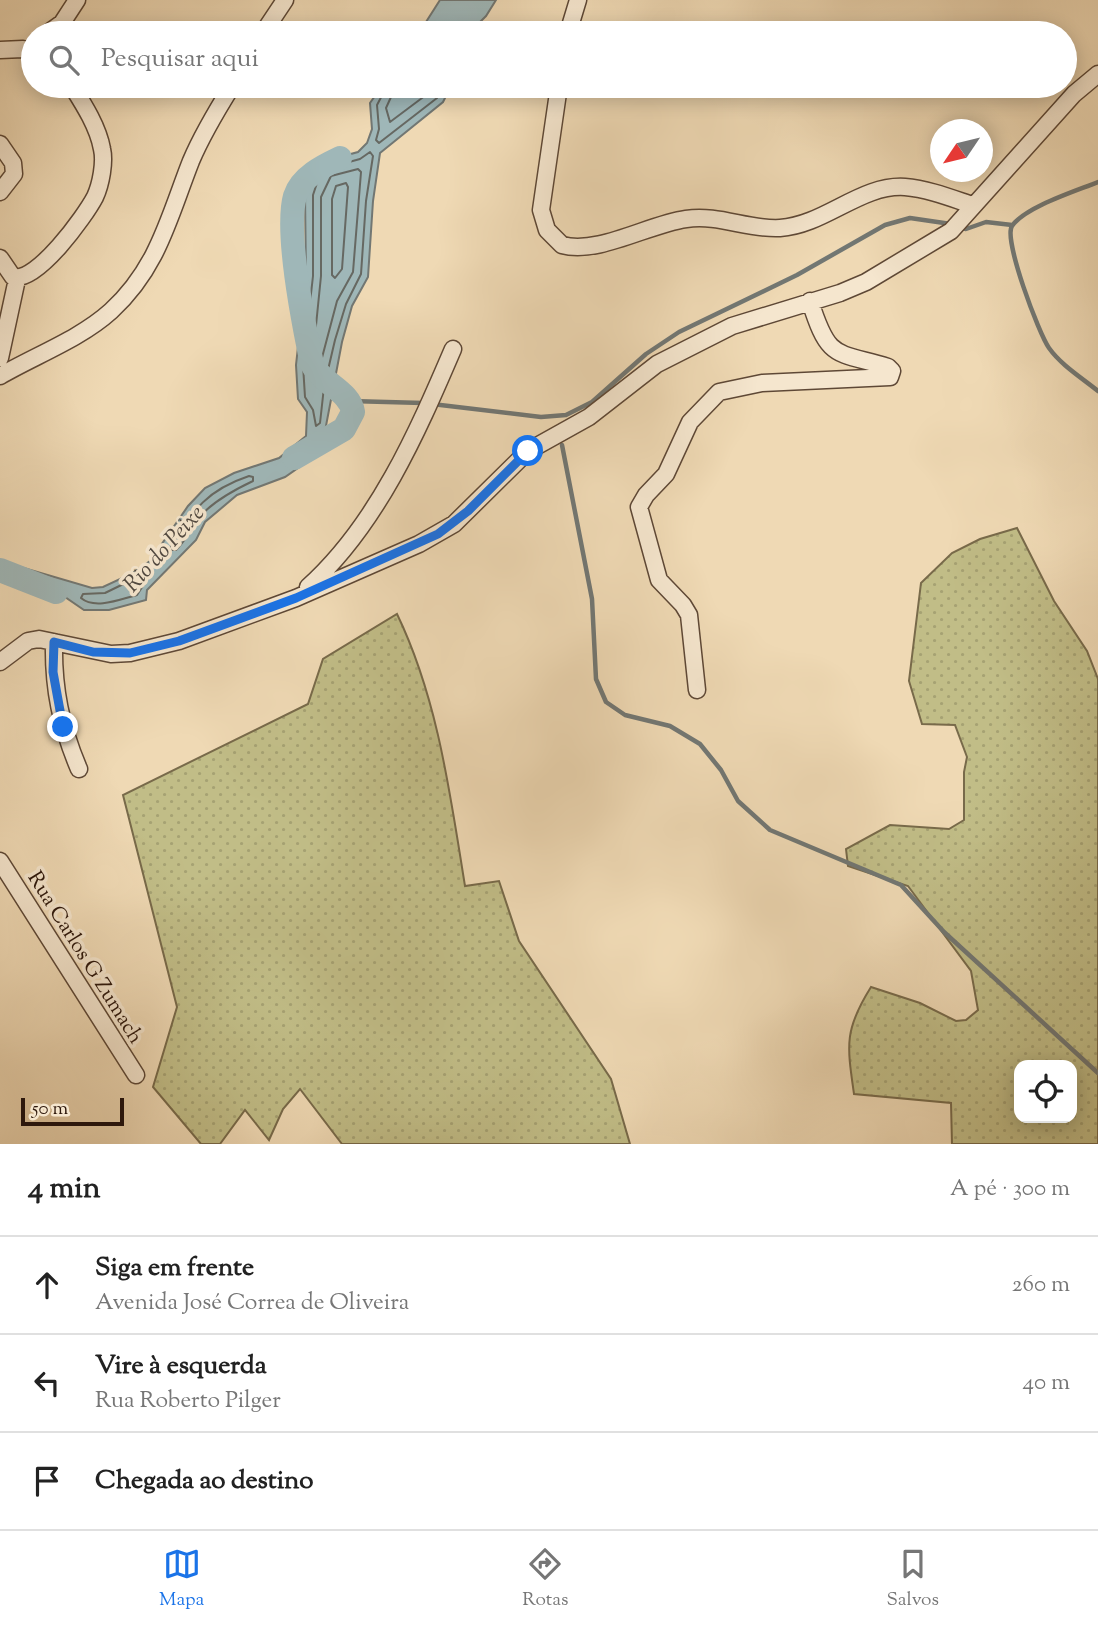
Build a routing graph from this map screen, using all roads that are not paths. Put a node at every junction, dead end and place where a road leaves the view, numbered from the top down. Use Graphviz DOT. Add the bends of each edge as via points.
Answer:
graph roads {
  1 [pos="77,0"];
  2 [pos="285,0"];
  3 [pos="578,0"];
  4 [pos="66,21"];
  5 [pos="271,21"];
  6 [pos="572,21"];
  7 [pos="21,49"];
  8 [pos="0,50"];
  9 [pos="1098,74"];
  10 [pos="1077,92"];
  11 [pos="79,98"];
  12 [pos="225,98"];
  13 [pos="557,98"];
  14 [pos="1071,98"];
  15 [pos="0,144"];
  16 [pos="0,192"];
  17 [pos="967,211"];
  18 [pos="0,258"];
  19 [pos="18,279"];
  20 [pos="810,301"];
  21 [pos="453,349"];
  22 [pos="0,358"];
  23 [pos="0,376"];
  24 [pos="296,598"];
  25 [pos="54,642"];
  26 [pos="0,662"];
  27 [pos="697,690"];
  28 [pos="79,769"];
  29 [pos="0,861"];
  30 [pos="136,1075"];
  1 -- 4 [label="street"];
  2 -- 5 [label="street"];
  3 -- 6 [label="street"];
  7 -- 8 [label="street"];
  9 -- 10 [label="street"];
  11 -- 19 [label="street" via="103,150 95,196 73,232 47,259"];
  12 -- 23 [label="street" via="191,162 168,229 127,295 89,327"];
  13 -- 17 [label="street" via="541,210 547,230 562,245 592,245 701,217 761,227 802,225 889,188 921,190"];
  14 -- 17 [label="street"];
  15 -- 16 [label="street" via="13,163 14,174"];
  17 -- 20 [label="street" via="951,231 866,282"];
  18 -- 19 [label="street"];
  19 -- 22 [label="street"];
  20 -- 24 [label="street" via="732,326 668,358 589,417 528,451 438,534"];
  20 -- 27 [label="street" via="832,348 843,356 888,367 890,377 762,383 719,393 690,422 666,474 639,507 659,580 689,615"];
  21 -- 24 [label="street" via="376,507 331,567"];
  24 -- 25 [label="street" via="179,641 130,653 93,652"];
  25 -- 26 [label="street" via="28,641"];
  25 -- 28 [label="street" via="57,701"];
  29 -- 30 [label="street, Rua Carlos G Zumach"];
}
